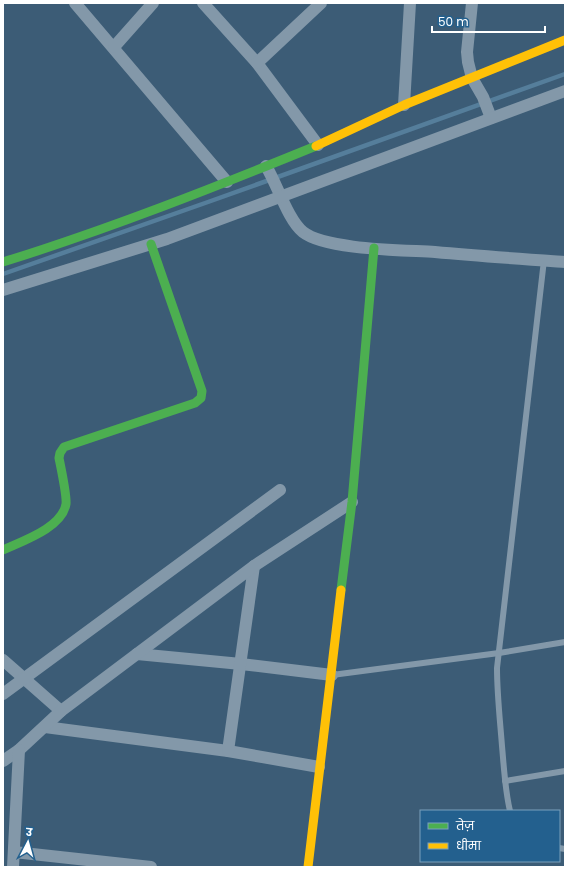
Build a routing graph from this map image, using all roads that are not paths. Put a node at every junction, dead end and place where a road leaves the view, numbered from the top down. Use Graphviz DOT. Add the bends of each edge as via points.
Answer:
graph roads {
  1 [pos="75,3"];
  2 [pos="152,3"];
  3 [pos="203,3"];
  4 [pos="321,3"];
  5 [pos="410,3"];
  6 [pos="472,3"];
  7 [pos="565,40"];
  8 [pos="114,47"];
  9 [pos="257,63"];
  10 [pos="472,78"];
  11 [pos="565,91"];
  12 [pos="404,105"];
  13 [pos="489,114"];
  14 [pos="318,145"];
  15 [pos="271,174"];
  16 [pos="227,182"];
  17 [pos="282,196"];
  18 [pos="151,244"];
  19 [pos="374,248"];
  20 [pos="544,260"];
  21 [pos="3,262"];
  22 [pos="565,262"];
  23 [pos="3,290"];
  24 [pos="280,490"];
  25 [pos="352,502"];
  26 [pos="3,550"];
  27 [pos="254,566"];
  28 [pos="565,642"];
  29 [pos="499,653"];
  30 [pos="137,654"];
  31 [pos="3,660"];
  32 [pos="241,664"];
  33 [pos="332,676"];
  34 [pos="24,678"];
  35 [pos="3,694"];
  36 [pos="61,711"];
  37 [pos="45,727"];
  38 [pos="20,750"];
  39 [pos="228,751"];
  40 [pos="3,761"];
  41 [pos="319,767"];
  42 [pos="565,771"];
  43 [pos="505,781"];
  44 [pos="510,810"];
  45 [pos="14,852"];
  46 [pos="13,867"];
  47 [pos="151,867"];
  48 [pos="308,867"];
  1 -- 8 [label="street"];
  2 -- 8 [label="street"];
  3 -- 9 [label="street"];
  4 -- 9 [label="street"];
  5 -- 12 [label="street"];
  6 -- 10 [label="street" via="467,52"];
  7 -- 10 [label="street"];
  8 -- 16 [label="street"];
  9 -- 14 [label="street"];
  10 -- 12 [label="street"];
  10 -- 13 [label="street"];
  11 -- 13 [label="street"];
  12 -- 14 [label="street"];
  13 -- 17 [label="street"];
  14 -- 15 [label="street"];
  15 -- 16 [label="street"];
  15 -- 17 [label="street"];
  16 -- 21 [label="street"];
  17 -- 18 [label="street"];
  17 -- 19 [label="street" via="296,223 304,232 337,244"];
  18 -- 23 [label="street"];
  18 -- 26 [label="street" via="201,386 201,398 195,403 64,448 58,458 66,503 62,515 40,533"];
  19 -- 20 [label="street"];
  19 -- 25 [label="street"];
  20 -- 22 [label="street"];
  20 -- 29 [label="lane"];
  24 -- 34 [label="street"];
  25 -- 27 [label="street"];
  25 -- 33 [label="street"];
  27 -- 30 [label="street"];
  27 -- 32 [label="street"];
  28 -- 29 [label="lane"];
  29 -- 33 [label="lane"];
  29 -- 43 [label="lane" via="497,688"];
  30 -- 32 [label="street"];
  30 -- 36 [label="street"];
  31 -- 34 [label="street"];
  32 -- 33 [label="street"];
  32 -- 39 [label="street"];
  33 -- 41 [label="street"];
  34 -- 35 [label="street"];
  34 -- 36 [label="street"];
  36 -- 37 [label="street"];
  37 -- 38 [label="street"];
  37 -- 39 [label="street"];
  38 -- 40 [label="street"];
  38 -- 45 [label="street"];
  39 -- 41 [label="street"];
  41 -- 48 [label="street"];
  42 -- 43 [label="lane"];
  43 -- 44 [label="lane"];
  45 -- 46 [label="street"];
  45 -- 47 [label="street"];
}
